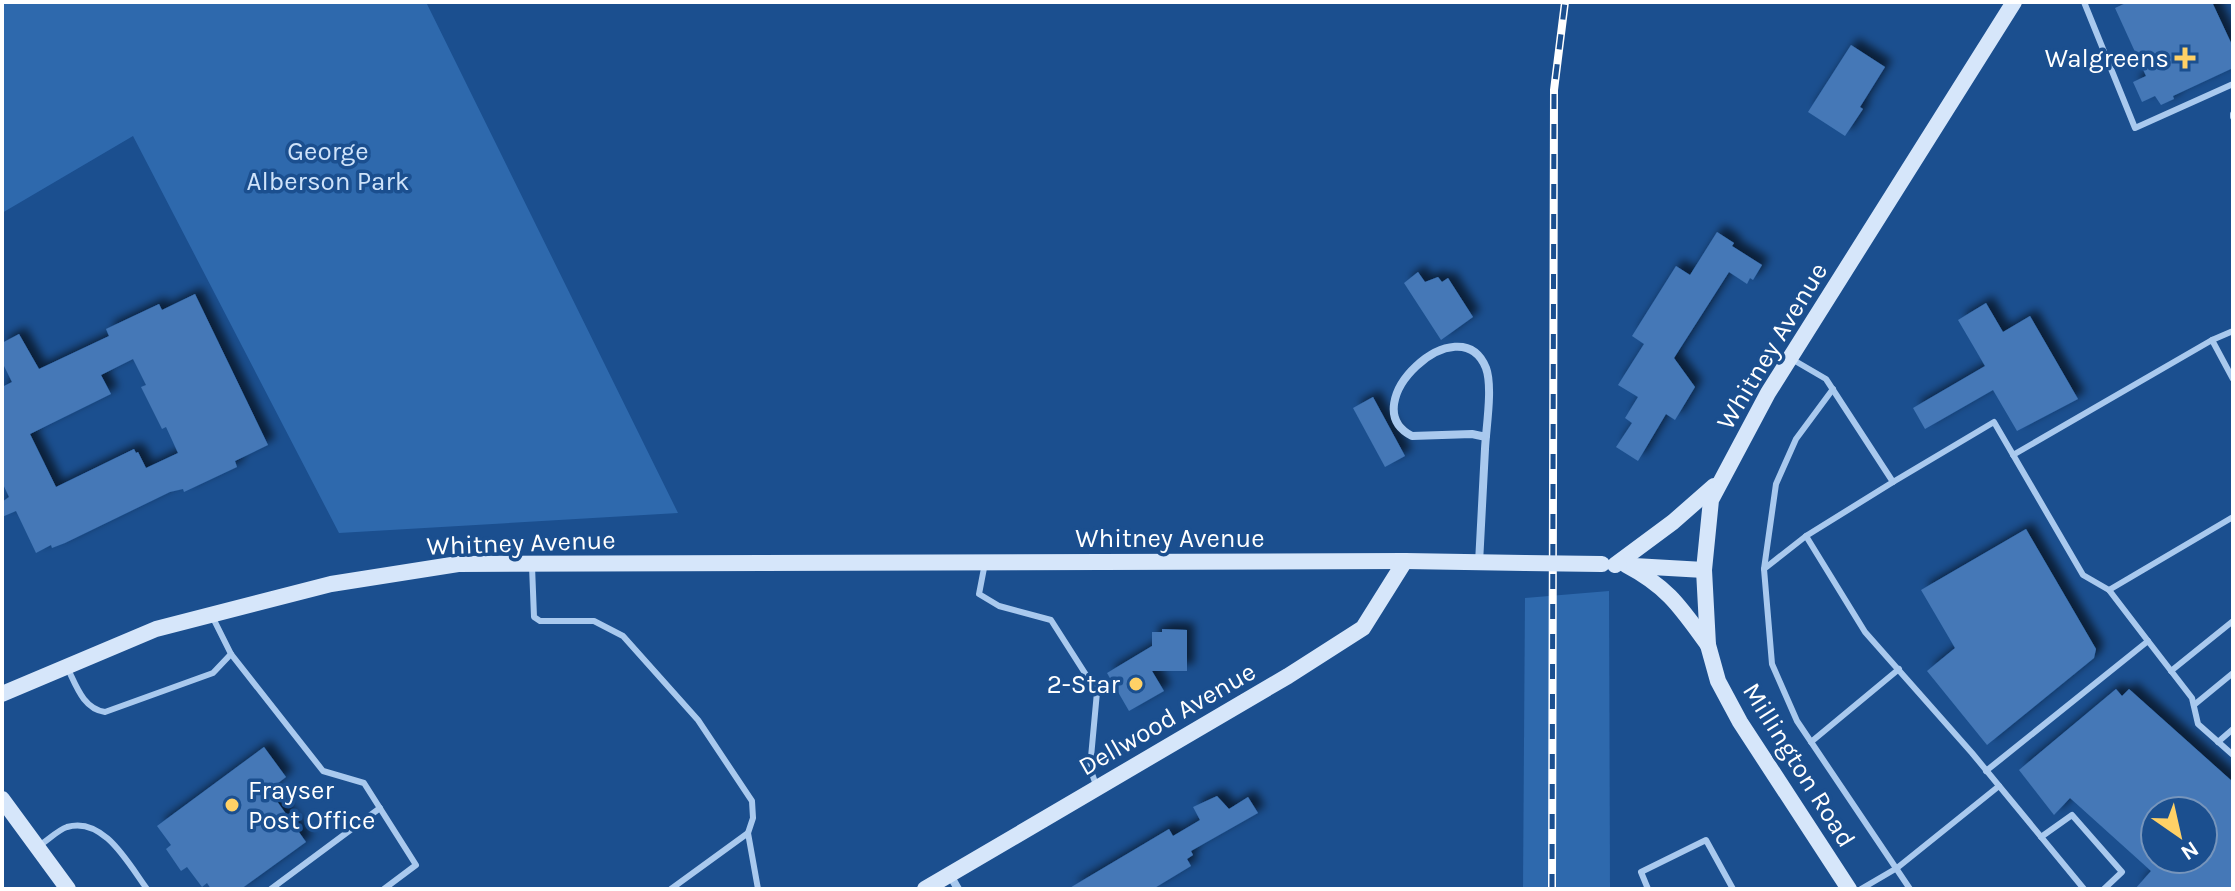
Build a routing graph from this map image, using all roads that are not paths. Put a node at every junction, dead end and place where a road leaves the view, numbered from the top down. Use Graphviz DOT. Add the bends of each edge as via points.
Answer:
graph roads {
  1 [pos="2014,2"];
  2 [pos="2084,2"];
  3 [pos="2233,84"];
  4 [pos="2233,331"];
  5 [pos="2212,340"];
  6 [pos="1790,358"];
  7 [pos="2233,379"];
  8 [pos="1833,389"];
  9 [pos="1486,437"];
  10 [pos="2013,455"];
  11 [pos="1721,480"];
  12 [pos="1893,482"];
  13 [pos="2233,517"];
  14 [pos="1806,536"];
  15 [pos="1405,561"];
  16 [pos="985,563"];
  17 [pos="1479,563"];
  18 [pos="532,564"];
  19 [pos="1614,565"];
  20 [pos="1764,569"];
  21 [pos="1704,570"];
  22 [pos="2109,590"];
  23 [pos="211,615"];
  24 [pos="2233,621"];
  25 [pos="2148,641"];
  26 [pos="1708,645"];
  27 [pos="231,654"];
  28 [pos="66,667"];
  29 [pos="1899,669"];
  30 [pos="2171,671"];
  31 [pos="2233,673"];
  32 [pos="2,694"];
  33 [pos="2194,705"];
  34 [pos="2233,729"];
  35 [pos="1811,742"];
  36 [pos="2218,742"];
  37 [pos="2233,755"];
  38 [pos="1986,771"];
  39 [pos="1999,786"];
  40 [pos="1097,788"];
  41 [pos="2,799"];
  42 [pos="380,808"];
  43 [pos="748,833"];
  44 [pos="2041,837"];
  45 [pos="37,847"];
  46 [pos="1897,868"];
  47 [pos="954,882"];
  48 [pos="68,889"];
  49 [pos="147,889"];
  50 [pos="271,889"];
  51 [pos="384,889"];
  52 [pos="671,889"];
  53 [pos="758,889"];
  54 [pos="925,889"];
  55 [pos="1648,889"];
  56 [pos="1733,889"];
  57 [pos="1849,889"];
  58 [pos="1861,889"];
  59 [pos="1910,889"];
  60 [pos="2084,889"];
  61 [pos="2104,889"];
  1 -- 6 [label="main road, Whitney Avenue"];
  2 -- 3 [label="lane" via="2135,128"];
  4 -- 5 [label="lane"];
  5 -- 7 [label="lane"];
  5 -- 10 [label="lane"];
  6 -- 8 [label="lane" via="1826,379"];
  6 -- 11 [label="main road, Whitney Avenue"];
  8 -- 12 [label="lane"];
  8 -- 20 [label="lane" via="1796,439 1776,484"];
  9 -- 9 [label="street" via="1487,370 1478,355 1463,348 1437,350 1420,362 1394,397 1397,421 1412,436"];
  9 -- 17 [label="street"];
  10 -- 12 [label="lane" via="1994,422"];
  10 -- 22 [label="lane" via="2083,575"];
  11 -- 19 [label="main road"];
  11 -- 21 [label="main road, Whitney Avenue" via="1711,500"];
  12 -- 14 [label="lane"];
  13 -- 22 [label="lane"];
  14 -- 20 [label="lane"];
  14 -- 29 [label="lane" via="1865,632"];
  15 -- 16 [label="main road, Whitney Avenue"];
  15 -- 17 [label="main road, Whitney Avenue"];
  15 -- 40 [label="main road, Dellwood Avenue" via="1363,628"];
  16 -- 18 [label="main road, Whitney Avenue"];
  16 -- 40 [label="lane" via="979,594 999,606 1051,620 1097,692 1090,768"];
  17 -- 19 [label="main road, Whitney Avenue, bridge"];
  18 -- 23 [label="main road, Whitney Avenue" via="458,564 331,584"];
  18 -- 43 [label="lane" via="534,617 594,621 623,636 698,720 752,801"];
  19 -- 21 [label="main road, Whitney Avenue"];
  19 -- 26 [label="main road" via="1652,579"];
  20 -- 35 [label="lane" via="1772,664"];
  21 -- 26 [label="main road, Millington Road"];
  22 -- 25 [label="lane"];
  23 -- 27 [label="lane"];
  23 -- 28 [label="main road, Whitney Avenue" via="156,629"];
  24 -- 30 [label="lane"];
  25 -- 30 [label="lane"];
  25 -- 38 [label="lane"];
  26 -- 57 [label="main road, Millington Road" via="1718,681 1740,722"];
  27 -- 28 [label="lane" via="213,673 105,712 87,705"];
  27 -- 42 [label="lane" via="323,771 364,783"];
  28 -- 32 [label="main road, Whitney Avenue"];
  29 -- 35 [label="lane"];
  29 -- 38 [label="lane"];
  30 -- 33 [label="lane"];
  31 -- 33 [label="lane"];
  33 -- 36 [label="lane" via="2198,724"];
  34 -- 36 [label="lane"];
  35 -- 46 [label="lane"];
  36 -- 37 [label="lane"];
  38 -- 39 [label="lane"];
  39 -- 44 [label="lane"];
  39 -- 46 [label="lane"];
  40 -- 47 [label="main road, Dellwood Avenue"];
  41 -- 45 [label="main road"];
  42 -- 50 [label="lane"];
  42 -- 51 [label="lane" via="416,865"];
  43 -- 52 [label="lane"];
  43 -- 53 [label="lane"];
  44 -- 60 [label="lane"];
  44 -- 61 [label="lane" via="2072,815 2122,872"];
  45 -- 48 [label="main road"];
  45 -- 49 [label="lane" via="67,827 91,828 112,842"];
  46 -- 58 [label="lane"];
  46 -- 59 [label="lane"];
  47 -- 54 [label="main road, Dellwood Avenue"];
  55 -- 56 [label="lane" via="1641,872 1706,840"];
}
